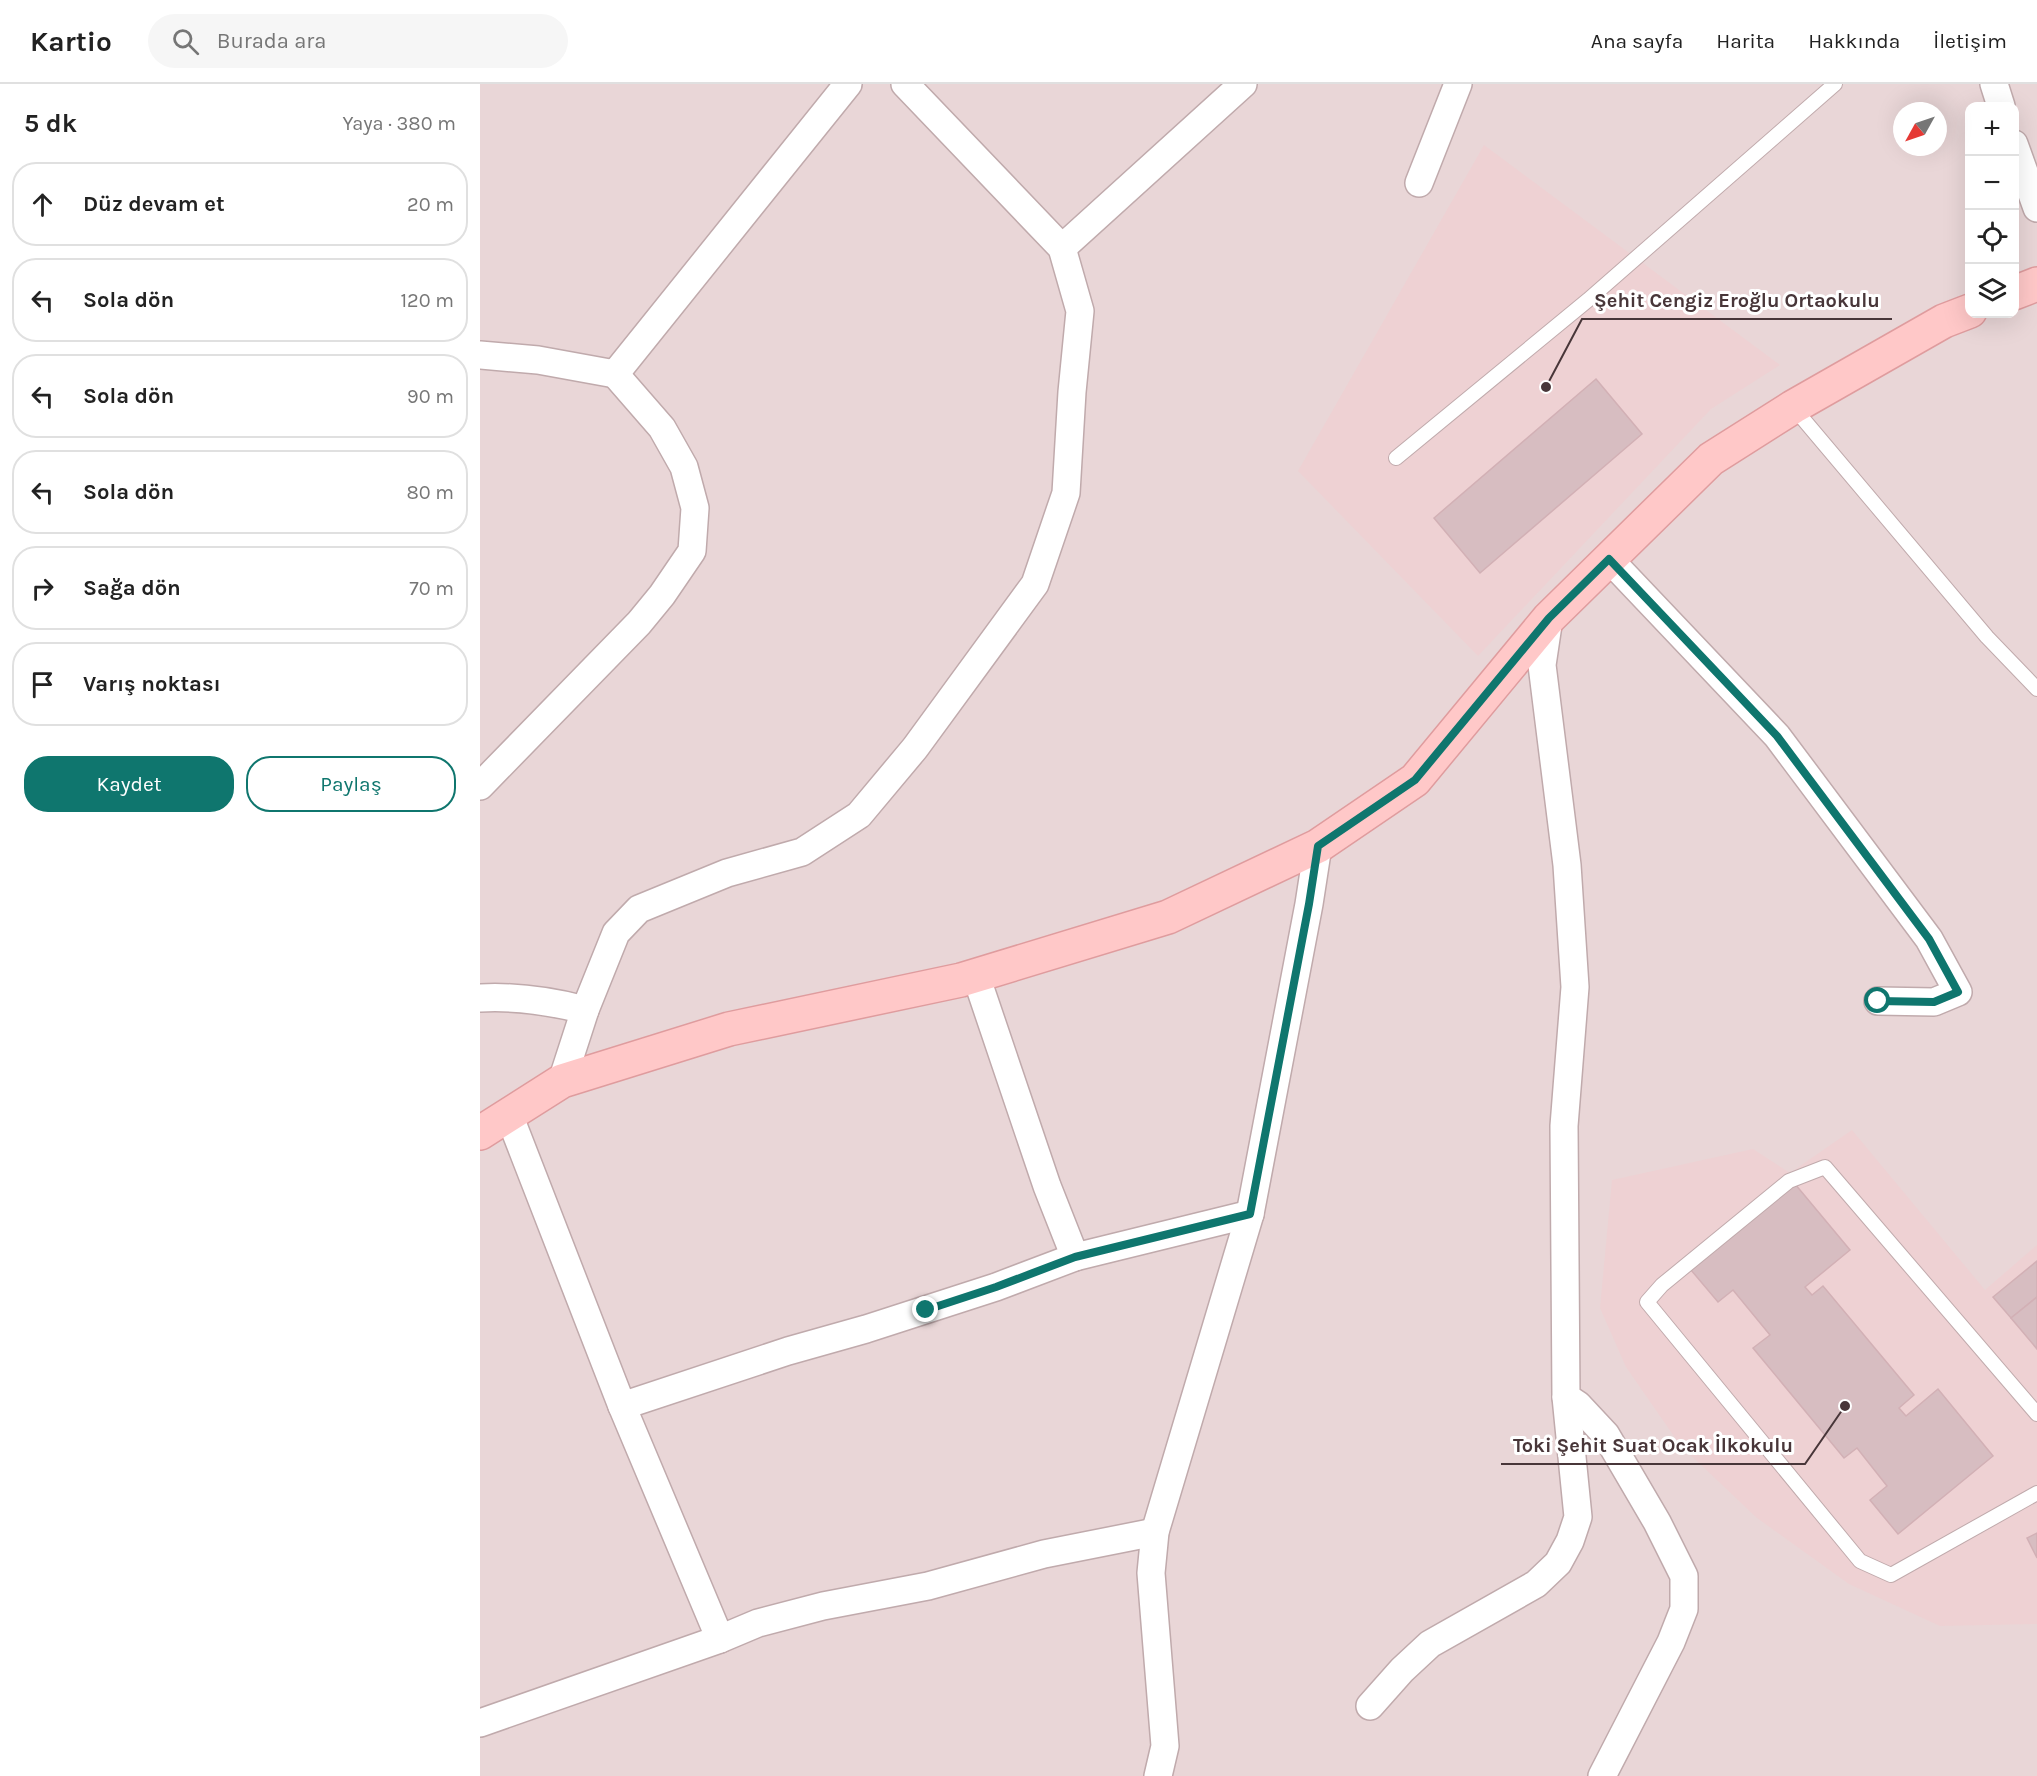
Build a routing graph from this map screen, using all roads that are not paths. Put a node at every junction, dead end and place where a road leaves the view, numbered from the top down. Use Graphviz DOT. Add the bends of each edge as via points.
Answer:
graph roads {
  1 [pos="848,84"];
  2 [pos="905,84"];
  3 [pos="1243,84"];
  4 [pos="1458,84"];
  5 [pos="1835,84"];
  6 [pos="1994,84"];
  7 [pos="2000,102"];
  8 [pos="2018,156"];
  9 [pos="1419,183"];
  10 [pos="2037,208"];
  11 [pos="1062,248"];
  12 [pos="2037,284"];
  13 [pos="2019,291"];
  14 [pos="1965,313"];
  15 [pos="480,355"];
  16 [pos="615,374"];
  17 [pos="1793,406"];
  18 [pos="1396,458"];
  19 [pos="1609,559"];
  20 [pos="1549,618"];
  21 [pos="2037,689"];
  22 [pos="480,786"];
  23 [pos="1318,846"];
  24 [pos="976,976"];
  25 [pos="480,998"];
  26 [pos="1878,1001"];
  27 [pos="585,1010"];
  28 [pos="562,1082"];
  29 [pos="508,1115"];
  30 [pos="480,1133"];
  31 [pos="1250,1214"];
  32 [pos="1075,1257"];
  33 [pos="1566,1397"];
  34 [pos="622,1406"];
  35 [pos="2037,1414"];
  36 [pos="2037,1493"];
  37 [pos="1155,1532"];
  38 [pos="720,1639"];
  39 [pos="1370,1706"];
  40 [pos="480,1723"];
  41 [pos="1158,1776"];
  42 [pos="1602,1776"];
  1 -- 16 [label="street"];
  2 -- 11 [label="street"];
  3 -- 11 [label="street"];
  4 -- 9 [label="street"];
  5 -- 18 [label="lane" via="1588,300"];
  6 -- 7 [label="street"];
  8 -- 10 [label="street"];
  11 -- 27 [label="street" via="1080,311 1066,493 1035,584 915,747 859,815 802,852 727,873 639,909 616,933"];
  12 -- 13 [label="street"];
  14 -- 17 [label="street"];
  15 -- 16 [label="street" via="538,360"];
  16 -- 22 [label="street" via="662,428 684,466 695,508 692,551 639,623"];
  17 -- 19 [label="street" via="1712,459"];
  17 -- 21 [label="lane" via="1987,637"];
  19 -- 20 [label="street"];
  19 -- 26 [label="street" via="1777,736 1929,939 1958,992 1934,1002"];
  20 -- 23 [label="street" via="1415,780"];
  20 -- 33 [label="street" via="1542,665 1567,865 1575,987 1564,1126"];
  23 -- 24 [label="street" via="1168,916"];
  23 -- 31 [label="street"];
  24 -- 28 [label="street" via="729,1029"];
  24 -- 32 [label="street"];
  25 -- 27 [label="street" via="526,998"];
  27 -- 28 [label="street"];
  28 -- 29 [label="street"];
  29 -- 30 [label="street"];
  29 -- 34 [label="street"];
  31 -- 32 [label="street"];
  31 -- 37 [label="street"];
  32 -- 34 [label="street" via="986,1291"];
  33 -- 39 [label="street" via="1578,1517 1558,1563 1536,1584 1430,1644"];
  33 -- 42 [label="street" via="1606,1435 1684,1576 1684,1609 1671,1642"];
  34 -- 38 [label="street"];
  35 -- 36 [label="lane" via="1825,1167 1789,1180 1662,1285 1647,1302 1860,1561 1891,1575"];
  37 -- 38 [label="street" via="1044,1554 928,1586 823,1606 758,1623"];
  37 -- 41 [label="street" via="1151,1573 1165,1746"];
  38 -- 40 [label="street"];
}
